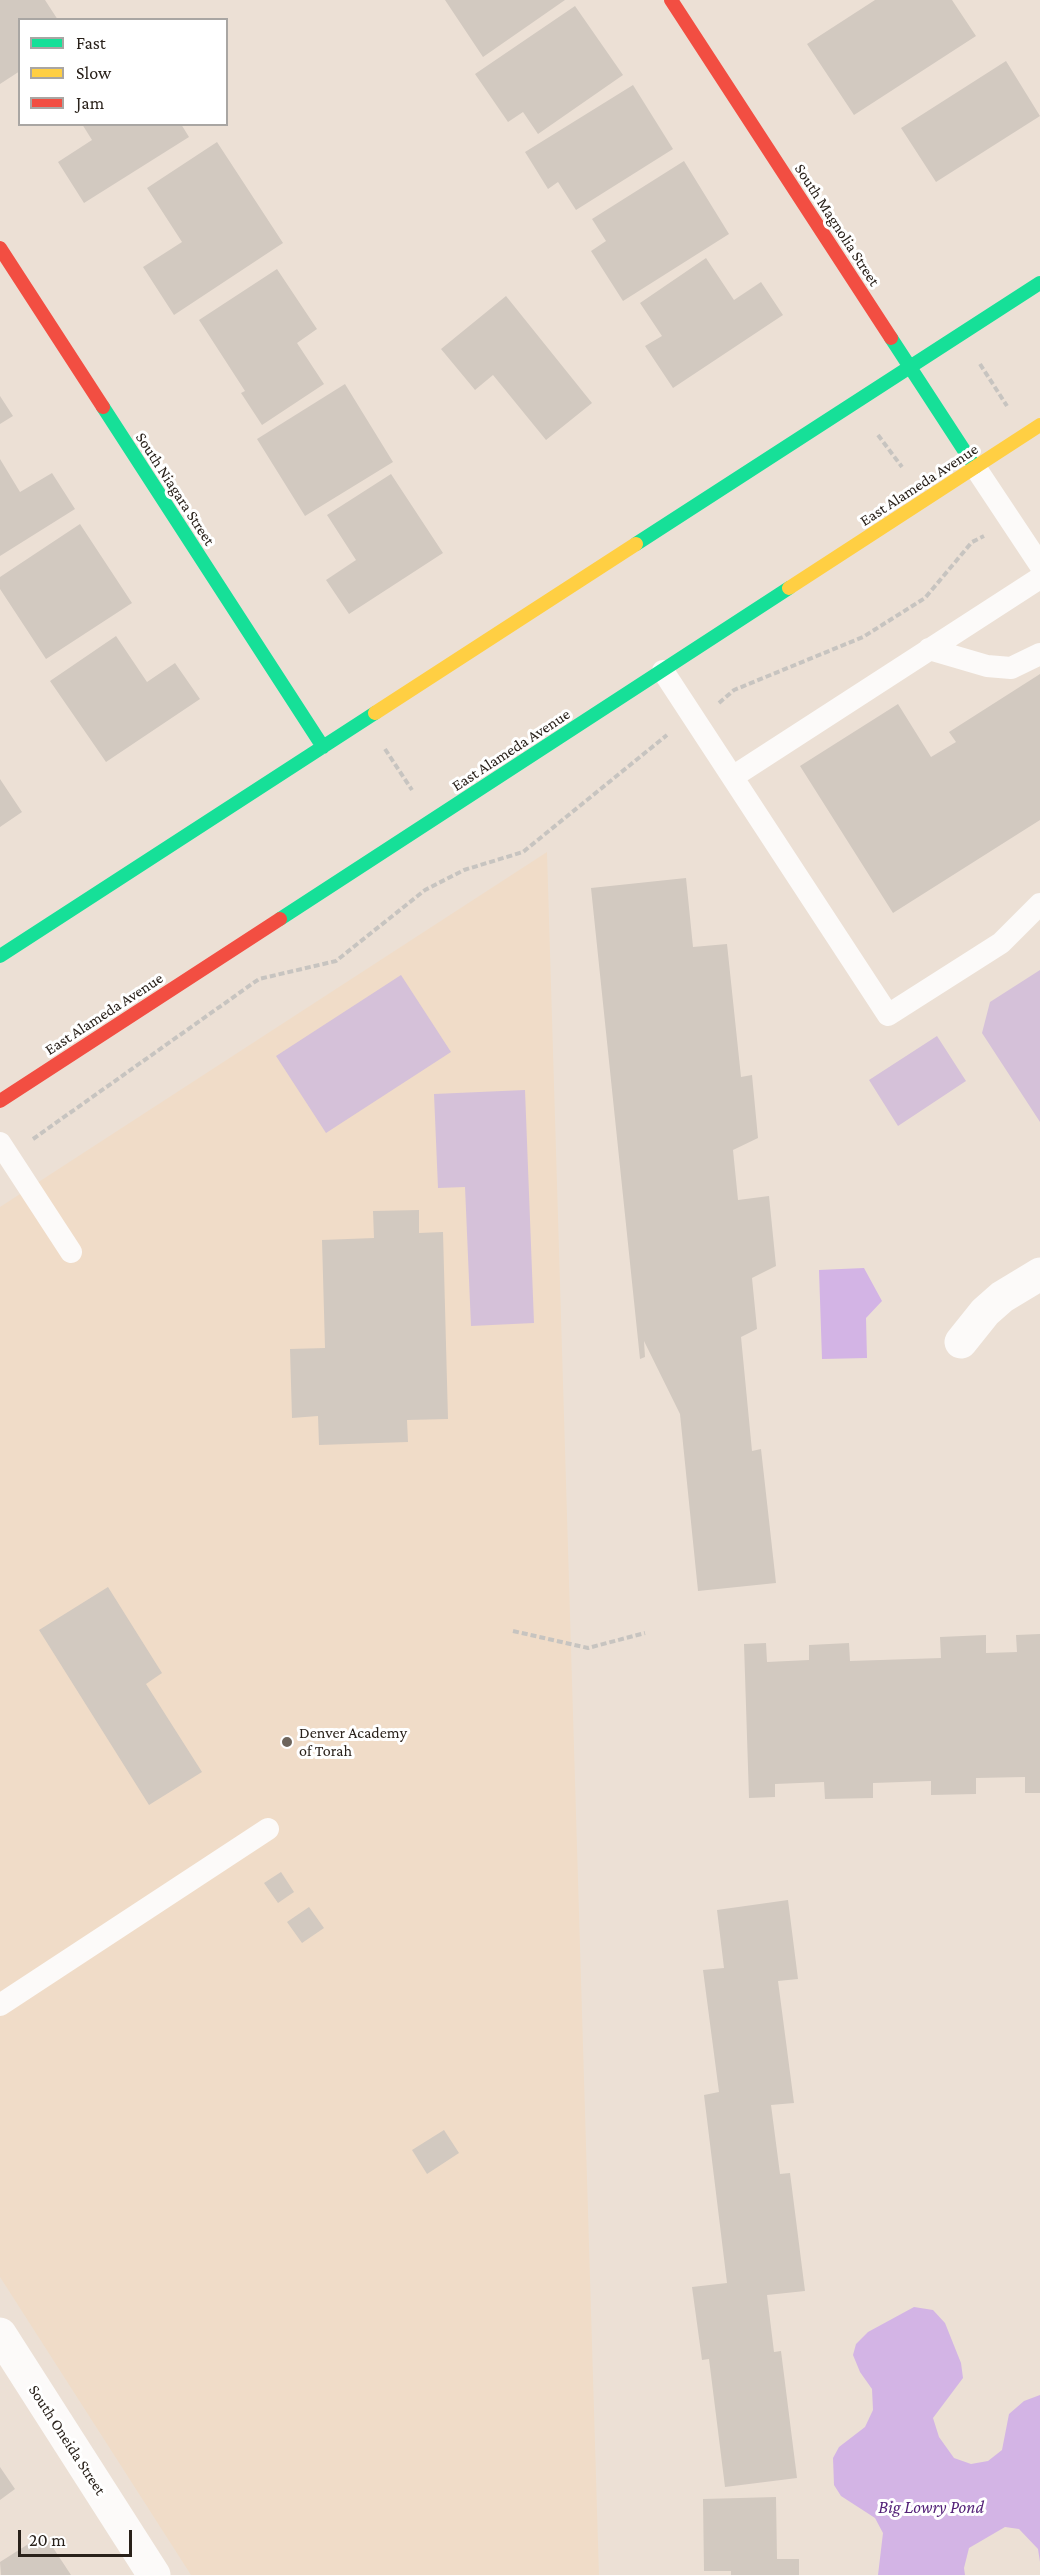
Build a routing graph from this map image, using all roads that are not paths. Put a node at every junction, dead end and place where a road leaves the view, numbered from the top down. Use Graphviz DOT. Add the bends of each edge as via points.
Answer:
graph roads {
  1 [pos="671,0"];
  2 [pos="0,248"];
  3 [pos="1040,283"];
  4 [pos="909,367"];
  5 [pos="1040,425"];
  6 [pos="975,467"];
  7 [pos="1040,565"];
  8 [pos="1040,578"];
  9 [pos="929,650"];
  10 [pos="1040,654"];
  11 [pos="663,671"];
  12 [pos="323,747"];
  13 [pos="734,777"];
  14 [pos="1040,904"];
  15 [pos="0,956"];
  16 [pos="0,1101"];
  17 [pos="4,1149"];
  18 [pos="71,1252"];
  19 [pos="1040,1274"];
  20 [pos="961,1342"];
  21 [pos="268,1829"];
  22 [pos="0,2005"];
  23 [pos="0,2334"];
  24 [pos="154,2575"];
  1 -- 4 [label="main road, South Magnolia Street"];
  2 -- 12 [label="main road, South Niagara Street"];
  3 -- 4 [label="main road"];
  4 -- 6 [label="main road, South Magnolia Street"];
  4 -- 12 [label="main road"];
  5 -- 6 [label="main road, East Alameda Avenue"];
  6 -- 7 [label="lane"];
  6 -- 11 [label="main road, East Alameda Avenue"];
  8 -- 9 [label="lane"];
  9 -- 10 [label="lane" via="987,666 1011,668"];
  9 -- 13 [label="lane"];
  11 -- 13 [label="lane"];
  11 -- 16 [label="main road, East Alameda Avenue"];
  12 -- 15 [label="main road"];
  13 -- 14 [label="lane" via="888,1015 1001,943"];
  17 -- 18 [label="lane"];
  19 -- 20 [label="street" via="994,1305"];
  21 -- 22 [label="lane"];
  23 -- 24 [label="street, South Oneida Street"];
}
